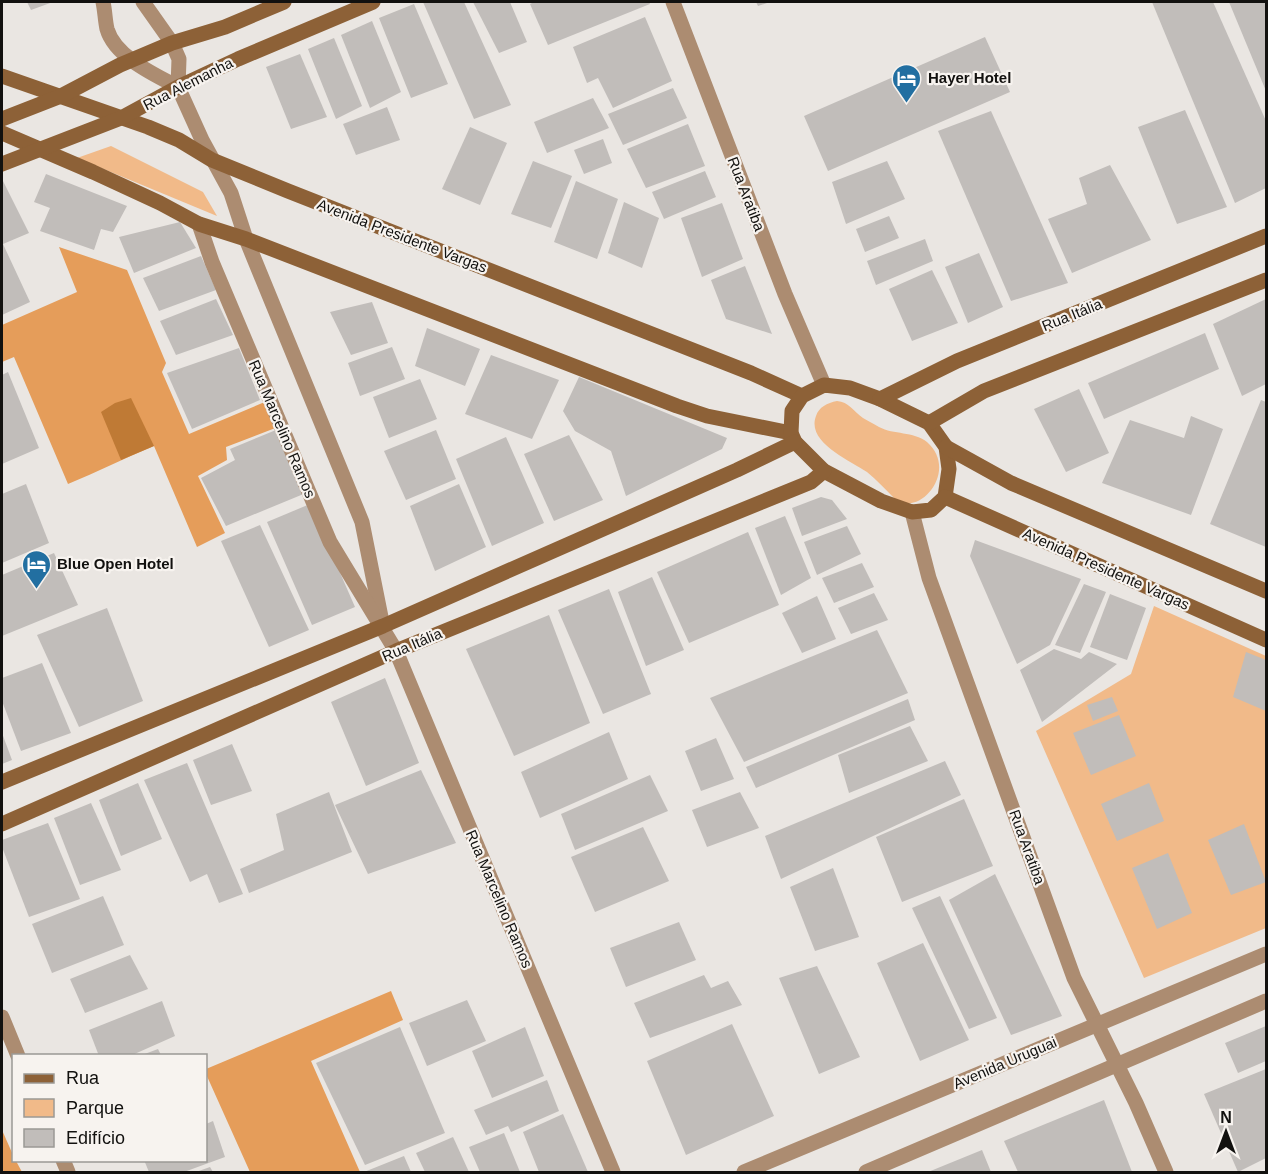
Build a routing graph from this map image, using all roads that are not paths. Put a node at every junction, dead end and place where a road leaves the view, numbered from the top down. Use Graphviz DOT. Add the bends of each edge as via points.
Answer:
graph roads {
  1 [pos="103,2"];
  2 [pos="143,2"];
  3 [pos="284,2"];
  4 [pos="373,2"];
  5 [pos="673,2"];
  6 [pos="172,43"];
  7 [pos="132,61"];
  8 [pos="2,76"];
  9 [pos="178,87"];
  10 [pos="61,96"];
  11 [pos="121,118"];
  12 [pos="2,119"];
  13 [pos="2,133"];
  14 [pos="39,148"];
  15 [pos="212,160"];
  16 [pos="2,164"];
  17 [pos="200,224"];
  18 [pos="1266,236"];
  19 [pos="246,239"];
  20 [pos="1266,280"];
  21 [pos="824,385"];
  22 [pos="802,396"];
  23 [pos="880,399"];
  24 [pos="929,423"];
  25 [pos="793,437"];
  26 [pos="946,447"];
  27 [pos="824,471"];
  28 [pos="945,497"];
  29 [pos="912,512"];
  30 [pos="1266,591"];
  31 [pos="383,626"];
  32 [pos="1266,640"];
  33 [pos="396,651"];
  34 [pos="2,782"];
  35 [pos="2,824"];
  36 [pos="1266,954"];
  37 [pos="1266,1001"];
  38 [pos="2,1017"];
  39 [pos="1098,1025"];
  40 [pos="17,1054"];
  41 [pos="1117,1064"];
  42 [pos="613,1173"];
  43 [pos="744,1173"];
  44 [pos="866,1173"];
  45 [pos="1166,1173"];
  1 -- 7 [label="street" via="108,32"];
  2 -- 6 [label="street"];
  3 -- 6 [label="main road" via="225,27"];
  4 -- 9 [label="main road, Rua Alemanha"];
  5 -- 21 [label="street, Rua Aratiba"];
  6 -- 7 [label="main road"];
  6 -- 9 [label="street" via="179,59"];
  7 -- 9 [label="street"];
  7 -- 10 [label="main road"];
  8 -- 10 [label="main road, Avenida Presidente Vargas"];
  9 -- 11 [label="main road, Rua Alemanha"];
  9 -- 15 [label="street, Rua Marcelino Ramos"];
  10 -- 11 [label="main road, Avenida Presidente Vargas"];
  10 -- 12 [label="main road"];
  11 -- 14 [label="main road, Rua Alemanha"];
  11 -- 15 [label="main road, Avenida Presidente Vargas" via="167,134"];
  13 -- 14 [label="main road"];
  14 -- 16 [label="main road, Rua Alemanha"];
  14 -- 17 [label="main road"];
  15 -- 19 [label="street, Rua Marcelino Ramos" via="231,193"];
  15 -- 22 [label="main road, Avenida Presidente Vargas"];
  17 -- 19 [label="main road"];
  17 -- 31 [label="street, Rua Marcelino Ramos" via="212,262 330,542"];
  18 -- 23 [label="main road, Rua Itália" via="957,361"];
  19 -- 25 [label="main road" via="676,406"];
  19 -- 31 [label="street, Rua Marcelino Ramos" via="362,522"];
  20 -- 24 [label="main road" via="984,391"];
  21 -- 22 [label="main road"];
  21 -- 23 [label="main road" via="849,388"];
  22 -- 25 [label="main road" via="792,411"];
  23 -- 24 [label="main road"];
  24 -- 26 [label="main road"];
  25 -- 27 [label="main road"];
  25 -- 31 [label="main road, Rua Itália" via="737,470"];
  26 -- 28 [label="main road" via="949,469"];
  26 -- 30 [label="main road" via="1011,483"];
  27 -- 29 [label="main road" via="881,501"];
  27 -- 33 [label="main road, Rua Itália" via="811,482"];
  28 -- 29 [label="main road" via="931,510"];
  28 -- 32 [label="main road, Avenida Presidente Vargas"];
  29 -- 39 [label="street, Rua Aratiba" via="929,578 1074,978"];
  31 -- 33 [label="street, Rua Marcelino Ramos"];
  31 -- 34 [label="main road, Rua Itália"];
  33 -- 35 [label="main road, Rua Itália"];
  33 -- 42 [label="street, Rua Marcelino Ramos"];
  36 -- 39 [label="street, Avenida Uruguai"];
  37 -- 41 [label="street"];
  38 -- 40 [label="street"];
  39 -- 41 [label="street, Rua Aratiba"];
  39 -- 43 [label="street, Avenida Uruguai"];
  41 -- 44 [label="street"];
  41 -- 45 [label="street, Rua Aratiba"];
}
